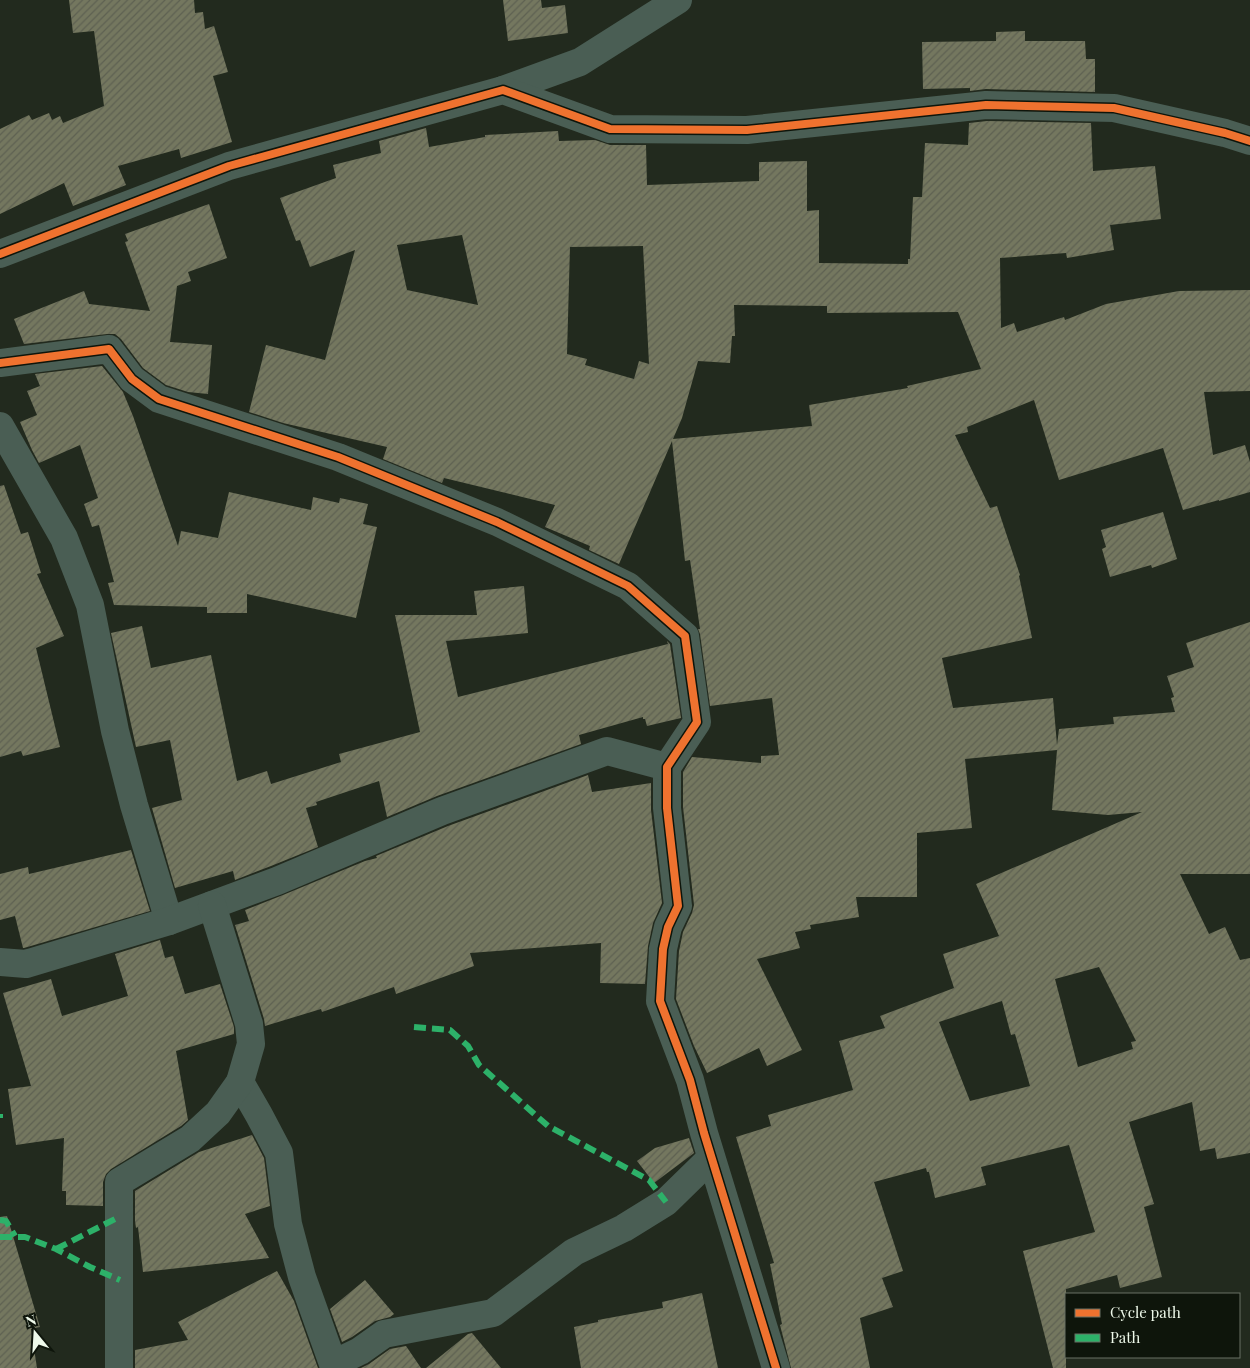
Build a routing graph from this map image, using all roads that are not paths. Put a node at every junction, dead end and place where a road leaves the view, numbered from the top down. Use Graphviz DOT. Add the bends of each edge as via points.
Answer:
graph roads {
  1 [pos="678,0"];
  2 [pos="504,90"];
  3 [pos="1250,141"];
  4 [pos="0,254"];
  5 [pos="0,363"];
  6 [pos="0,426"];
  7 [pos="666,767"];
  8 [pos="212,905"];
  9 [pos="168,921"];
  10 [pos="0,962"];
  11 [pos="240,1082"];
  12 [pos="711,1158"];
  13 [pos="119,1368"];
  14 [pos="776,1368"];
  1 -- 2 [label="street" via="580,62"];
  2 -- 3 [label="street" via="610,129 747,130 986,105 1114,108"];
  2 -- 4 [label="street" via="229,166"];
  5 -- 7 [label="street" via="109,349 132,379 159,399 338,457 498,522 628,586 685,636 697,722"];
  6 -- 9 [label="street" via="64,538 90,605 115,731"];
  7 -- 8 [label="street" via="607,751 442,811"];
  7 -- 12 [label="street" via="667,808 678,906 668,927 663,949 660,1001 690,1080"];
  8 -- 9 [label="street"];
  8 -- 11 [label="street" via="249,1024 251,1044"];
  9 -- 10 [label="street" via="26,964"];
  11 -- 12 [label="street" via="279,1153 288,1224 302,1277 333,1364 384,1334 493,1313 574,1252 624,1228 666,1202"];
  11 -- 13 [label="street" via="218,1113 190,1139 119,1182"];
  12 -- 14 [label="street"];
}
